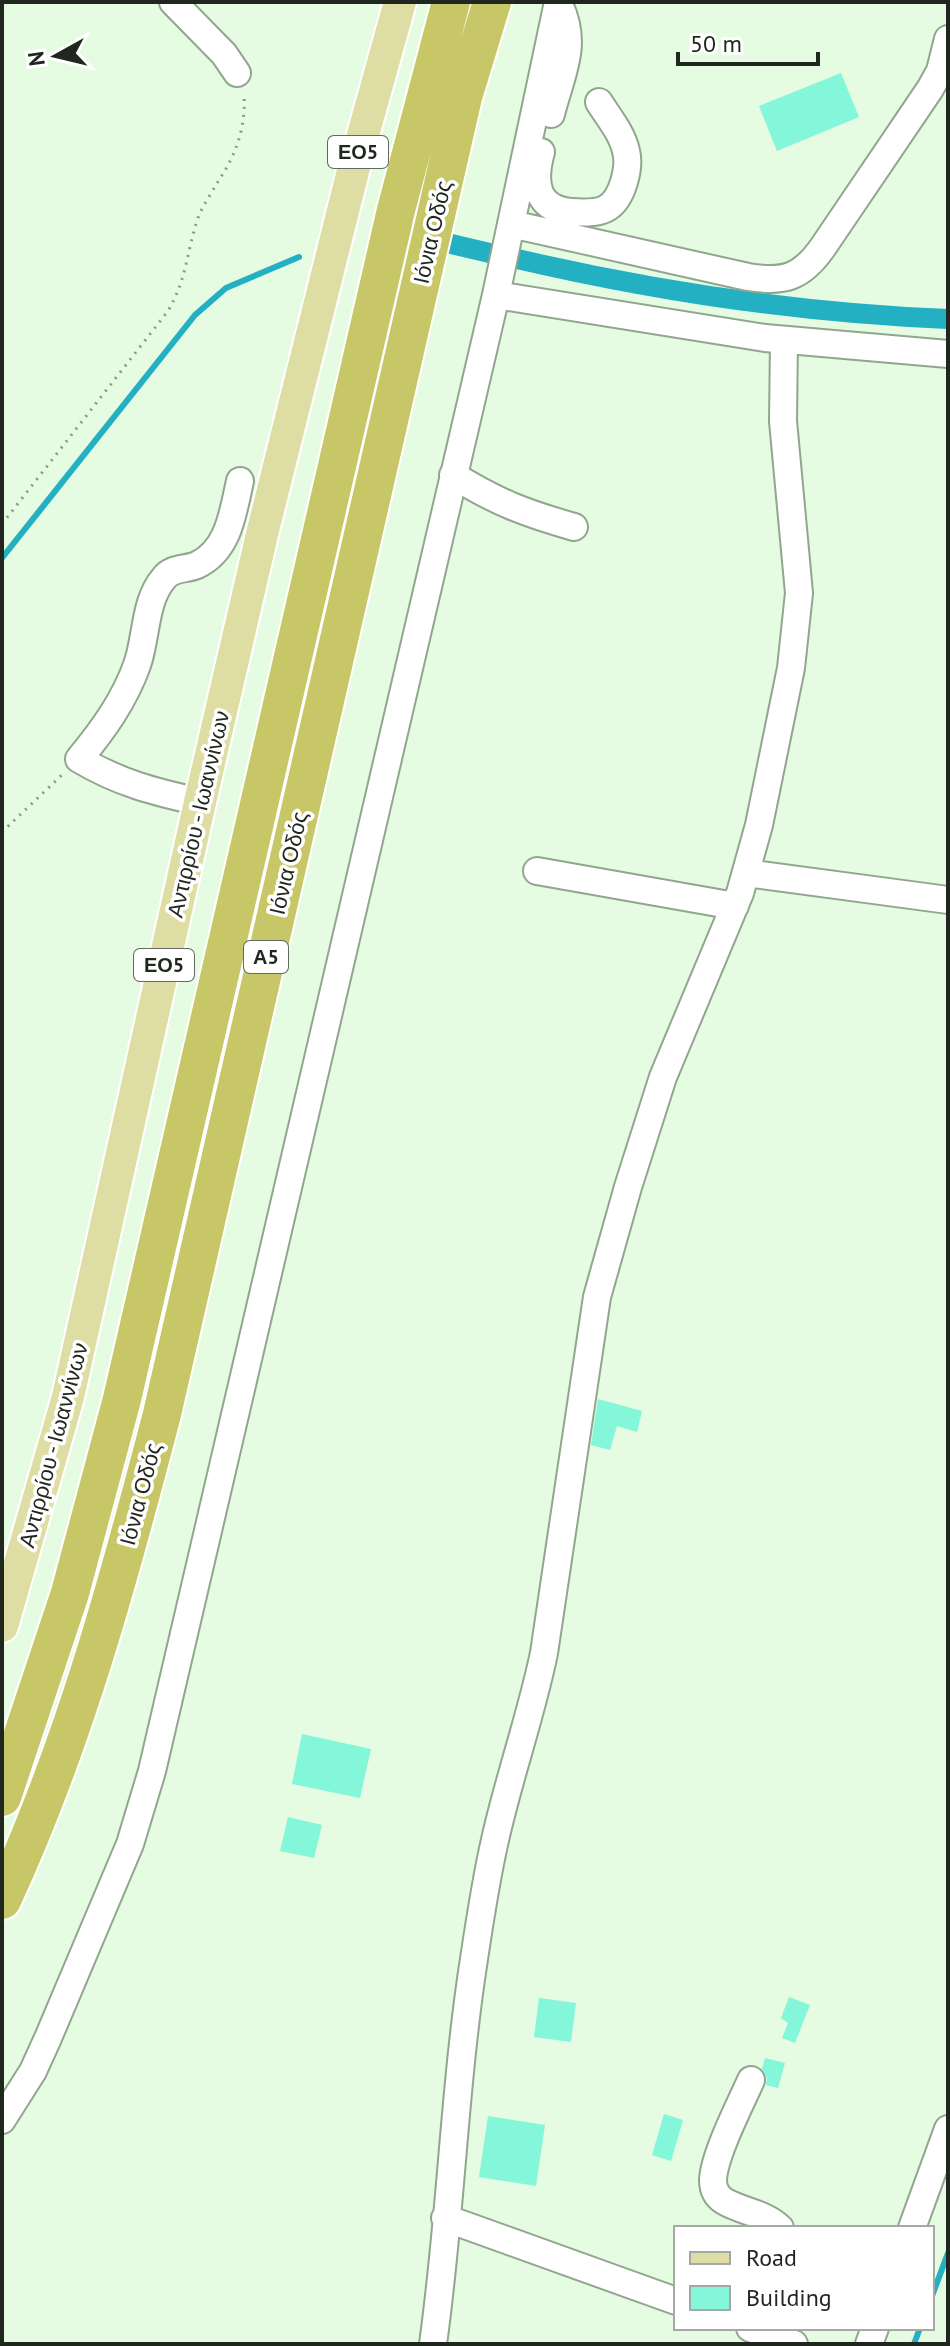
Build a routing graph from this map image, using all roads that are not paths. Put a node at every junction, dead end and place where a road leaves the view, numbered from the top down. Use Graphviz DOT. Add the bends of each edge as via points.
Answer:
graph roads {
  1 [pos="173,2"];
  2 [pos="400,2"];
  3 [pos="451,2"];
  4 [pos="492,2"];
  5 [pos="558,2"];
  6 [pos="948,39"];
  7 [pos="237,73"];
  8 [pos="599,102"];
  9 [pos="511,224"];
  10 [pos="496,295"];
  11 [pos="784,340"];
  12 [pos="948,354"];
  13 [pos="453,475"];
  14 [pos="240,481"];
  15 [pos="574,527"];
  16 [pos="200,802"];
  17 [pos="537,871"];
  18 [pos="746,873"];
  19 [pos="948,900"];
  20 [pos="735,906"];
  21 [pos="2,1626"];
  22 [pos="2,1797"];
  23 [pos="2,1900"];
  24 [pos="751,2080"];
  25 [pos="2,2120"];
  26 [pos="948,2129"];
  27 [pos="445,2218"];
  28 [pos="777,2226"];
  29 [pos="913,2226"];
  30 [pos="674,2300"];
  31 [pos="758,2330"];
  32 [pos="789,2338"];
  33 [pos="433,2344"];
  1 -- 7 [label="street"];
  2 -- 16 [label="main road, Αντιρρίου - Ιωαννίνων / ΕΟ5" via="263,530"];
  3 -- 22 [label="highway, Ιόνια Οδός / Α5" via="396,210 122,1399 70,1593"];
  4 -- 23 [label="highway, Ιόνια Οδός / Α5" via="463,97 162,1414 80,1701"];
  5 -- 8 [label="street" via="570,42 537,165 540,193 558,211 600,212 619,198 627,155"];
  5 -- 9 [label="street"];
  6 -- 9 [label="street" via="930,89 811,264 799,273 783,279 748,277"];
  9 -- 10 [label="street"];
  10 -- 11 [label="street"];
  10 -- 13 [label="street"];
  11 -- 12 [label="street"];
  11 -- 18 [label="street" via="783,421 798,608 791,668"];
  13 -- 15 [label="street" via="490,498"];
  13 -- 25 [label="street" via="152,1771 130,1844 48,2038"];
  14 -- 16 [label="street" via="223,542 210,558 166,575 156,591 125,696 79,759 134,786"];
  16 -- 21 [label="main road, Αντιρρίου - Ιωαννίνων / ΕΟ5" via="68,1397"];
  17 -- 20 [label="street"];
  18 -- 19 [label="street"];
  18 -- 20 [label="street"];
  20 -- 27 [label="street" via="663,1077 597,1297 544,1653 495,1841 479,1930"];
  24 -- 28 [label="street" via="717,2163 714,2191"];
  26 -- 29 [label="street"];
  27 -- 30 [label="street"];
  27 -- 33 [label="street"];
  31 -- 32 [label="street"];
}
